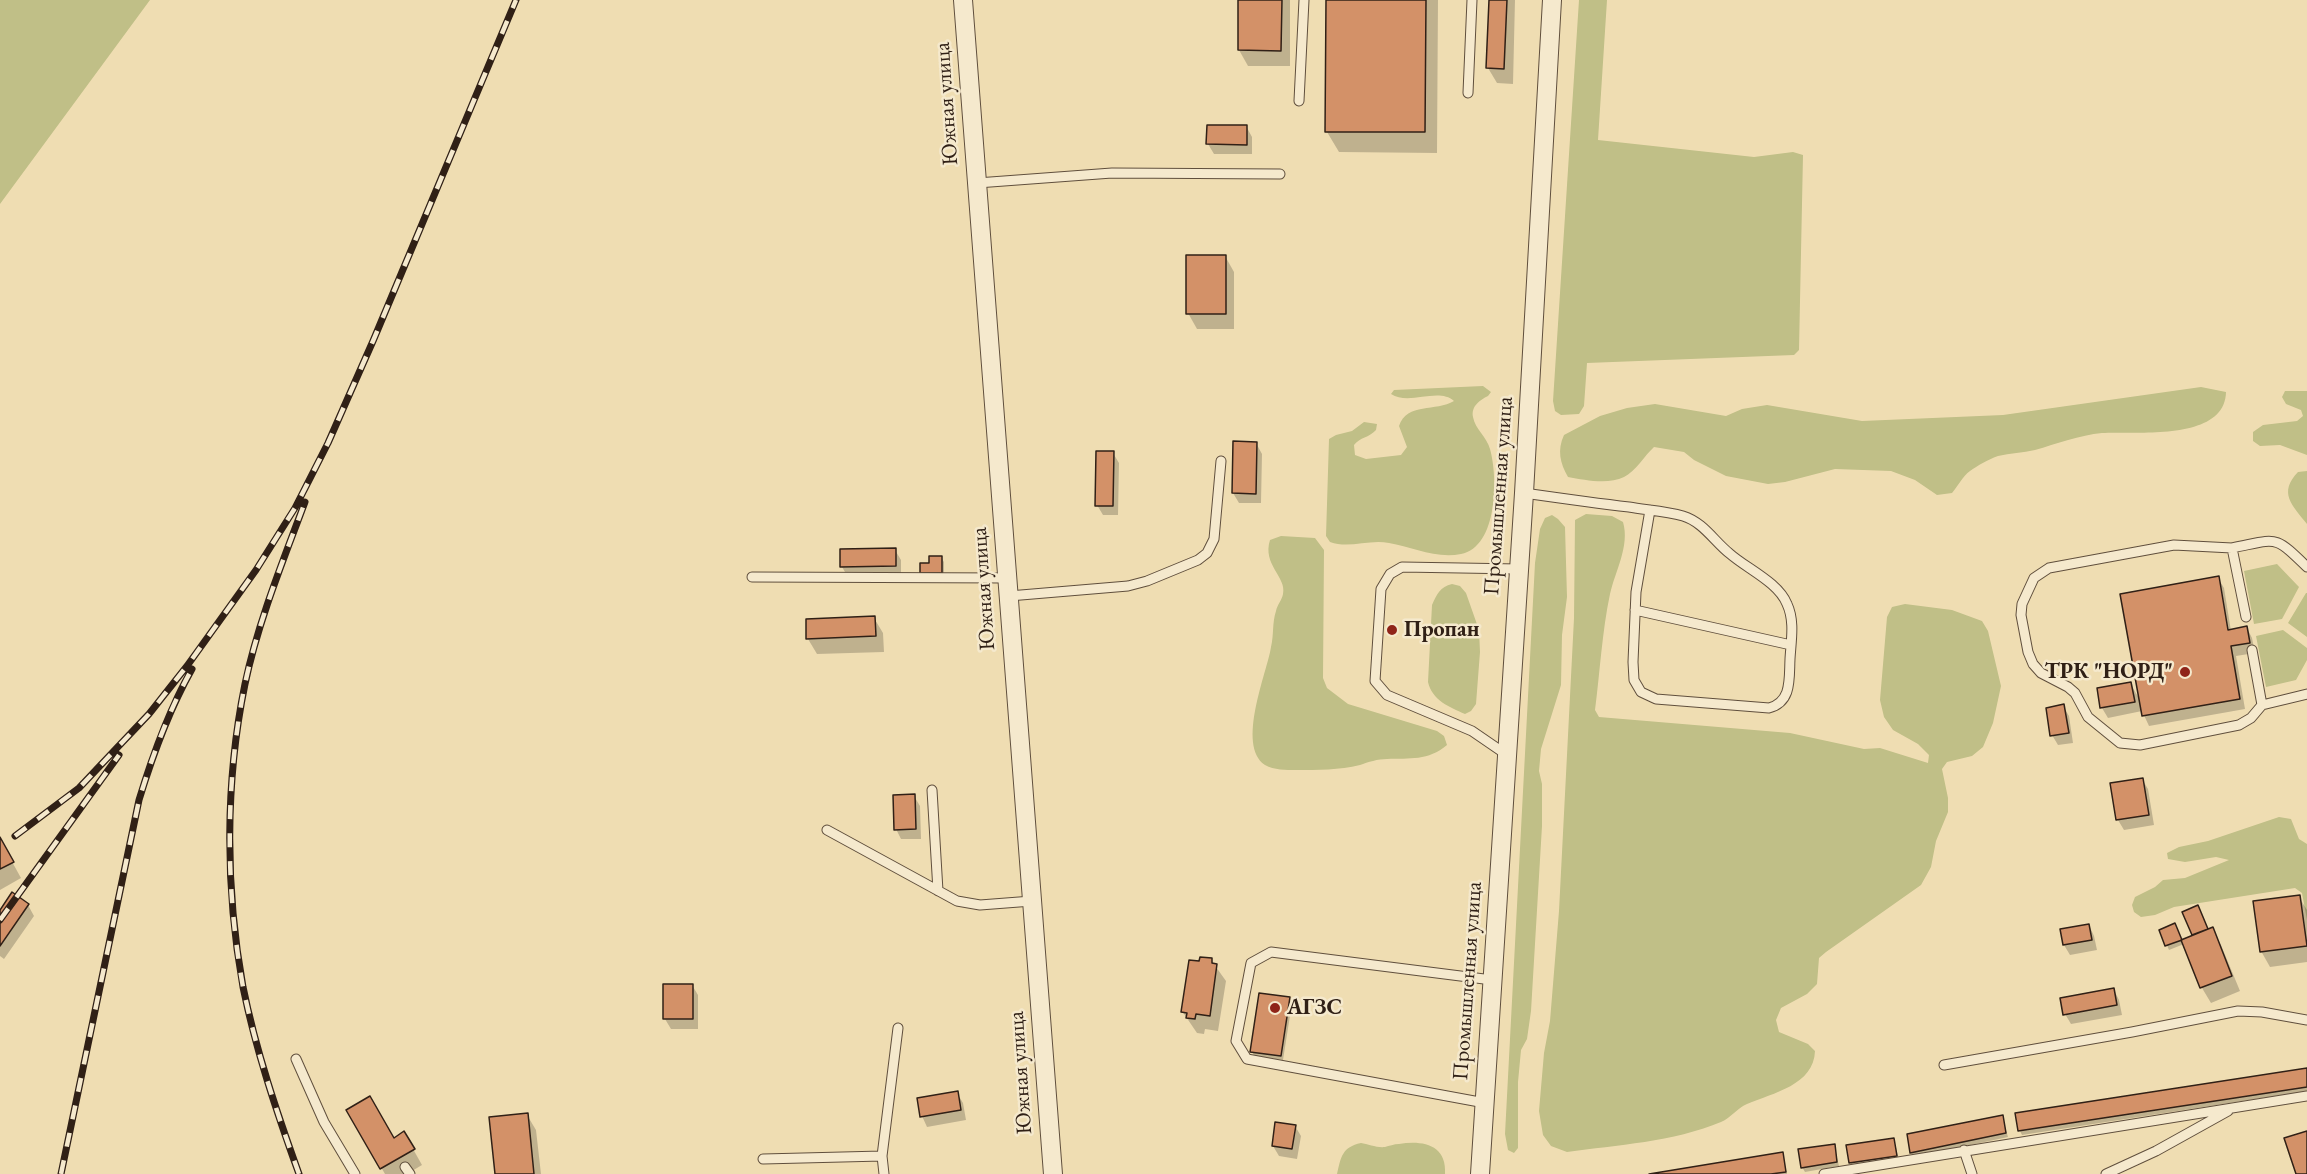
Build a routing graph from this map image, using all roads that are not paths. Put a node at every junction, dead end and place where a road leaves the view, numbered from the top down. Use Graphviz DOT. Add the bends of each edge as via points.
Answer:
graph roads {
  1 [pos="963,0"];
  2 [pos="1304,0"];
  3 [pos="1472,0"];
  4 [pos="1552,0"];
  5 [pos="1468,93"];
  6 [pos="1299,101"];
  7 [pos="1280,174"];
  8 [pos="977,183"];
  9 [pos="1221,461"];
  10 [pos="1524,493"];
  11 [pos="1650,510"];
  12 [pos="2232,548"];
  13 [pos="2307,567"];
  14 [pos="1519,569"];
  15 [pos="752,577"];
  16 [pos="1007,578"];
  17 [pos="1009,596"];
  18 [pos="1635,610"];
  19 [pos="2246,617"];
  20 [pos="1791,645"];
  21 [pos="2252,650"];
  22 [pos="2307,694"];
  23 [pos="2262,705"];
  24 [pos="1507,756"];
  25 [pos="932,790"];
  26 [pos="827,830"];
  27 [pos="938,891"];
  28 [pos="1032,901"];
  29 [pos="1492,980"];
  30 [pos="2307,1020"];
  31 [pos="898,1028"];
  32 [pos="296,1059"];
  33 [pos="1944,1065"];
  34 [pos="2307,1096"];
  35 [pos="1485,1103"];
  36 [pos="2235,1107"];
  37 [pos="1964,1150"];
  38 [pos="882,1156"];
  39 [pos="763,1159"];
  40 [pos="1969,1173"];
  41 [pos="355,1174"];
  42 [pos="884,1174"];
  43 [pos="1053,1174"];
  44 [pos="1480,1174"];
  45 [pos="1824,1174"];
  46 [pos="2106,1174"];
  1 -- 8 [label="street, Южная улица"];
  2 -- 6 [label="lane"];
  3 -- 5 [label="lane"];
  4 -- 10 [label="street, Промышленная улица"];
  7 -- 8 [label="lane" via="1112,173"];
  8 -- 16 [label="street, Южная улица"];
  9 -- 17 [label="lane" via="1214,539 1198,560 1128,586"];
  10 -- 11 [label="lane"];
  10 -- 14 [label="street, Промышленная улица"];
  11 -- 18 [label="lane"];
  11 -- 20 [label="lane" via="1684,516 1700,524 1730,554 1773,586 1787,602"];
  12 -- 13 [label="lane" via="2273,540 2283,544"];
  12 -- 19 [label="lane"];
  12 -- 23 [label="lane" via="2174,545 2049,568 2034,578 2020,615 2033,664 2075,693 2088,717 2120,743 2140,745 2239,725 2252,718"];
  14 -- 24 [label="street, Промышленная улица"];
  14 -- 24 [label="lane" via="1402,567 1389,574 1381,589 1375,681 1387,695 1472,731"];
  15 -- 16 [label="lane"];
  16 -- 17 [label="street, Южная улица"];
  17 -- 28 [label="street, Южная улица"];
  18 -- 20 [label="lane"];
  18 -- 20 [label="lane" via="1634,680 1641,692 1656,699 1778,706 1788,690"];
  21 -- 23 [label="lane"];
  22 -- 23 [label="lane"];
  24 -- 29 [label="street, Промышленная улица"];
  25 -- 27 [label="lane"];
  26 -- 27 [label="lane"];
  27 -- 28 [label="lane" via="966,904"];
  28 -- 43 [label="street, Южная улица"];
  29 -- 35 [label="street, Промышленная улица"];
  29 -- 35 [label="lane" via="1271,952 1251,963 1236,1041 1247,1059"];
  30 -- 33 [label="lane" via="2238,1011"];
  31 -- 38 [label="lane"];
  32 -- 41 [label="lane" via="324,1122"];
  34 -- 36 [label="lane"];
  35 -- 44 [label="street, Промышленная улица"];
  36 -- 37 [label="lane"];
  36 -- 46 [label="lane"];
  37 -- 40 [label="lane"];
  37 -- 45 [label="lane"];
  38 -- 39 [label="lane"];
  38 -- 42 [label="lane"];
}
